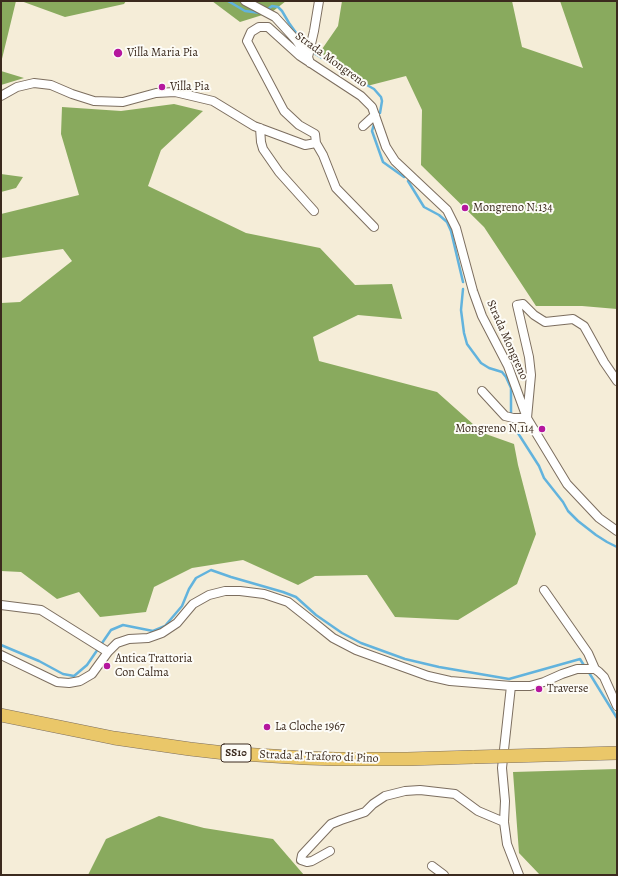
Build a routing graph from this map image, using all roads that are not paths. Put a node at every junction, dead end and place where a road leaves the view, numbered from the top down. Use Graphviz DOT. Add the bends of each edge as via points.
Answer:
graph roads {
  1 [pos="245,1"];
  2 [pos="319,1"];
  3 [pos="309,60"];
  4 [pos="1,96"];
  5 [pos="375,114"];
  6 [pos="363,126"];
  7 [pos="260,128"];
  8 [pos="316,143"];
  9 [pos="314,211"];
  10 [pos="374,227"];
  11 [pos="617,381"];
  12 [pos="482,391"];
  13 [pos="527,418"];
  14 [pos="617,531"];
  15 [pos="544,590"];
  16 [pos="1,605"];
  17 [pos="107,651"];
  18 [pos="1,655"];
  19 [pos="594,669"];
  20 [pos="511,686"];
  21 [pos="617,706"];
  22 [pos="1,715"];
  23 [pos="617,753"];
  24 [pos="504,822"];
  25 [pos="330,851"];
  26 [pos="432,866"];
  27 [pos="444,875"];
  28 [pos="519,875"];
  1 -- 3 [label="street" via="274,17 296,40"];
  2 -- 3 [label="street"];
  3 -- 5 [label="street, Strada Mongreno" via="361,96"];
  3 -- 8 [label="street, Strada Mongreno" via="300,56 268,27 259,27 252,32 247,41 284,111 299,125 315,134"];
  4 -- 7 [label="street" via="17,87 34,83 51,85 94,101 123,102 156,93 175,92 213,101"];
  5 -- 6 [label="street"];
  5 -- 13 [label="street, Strada Mongreno" via="386,147 395,161 447,210 456,228 482,316 508,366"];
  7 -- 8 [label="street" via="305,145"];
  7 -- 9 [label="street" via="263,149 279,172"];
  8 -- 10 [label="street" via="336,188"];
  11 -- 13 [label="street, Strada Mongreno" via="584,326 573,320 545,322 523,304 517,305 531,375"];
  12 -- 13 [label="street" via="505,416"];
  13 -- 14 [label="street, Strada Mongreno" via="567,484 599,518"];
  15 -- 19 [label="street" via="588,653"];
  16 -- 17 [label="street" via="41,610"];
  17 -- 18 [label="street" via="92,674 80,681 69,683 57,682"];
  17 -- 20 [label="street" via="128,639 148,638 162,633 177,623 193,604 209,595 240,591 264,594 288,602 333,638 356,650 428,676 450,681"];
  19 -- 20 [label="street" via="578,669 530,686"];
  19 -- 21 [label="street" via="604,677"];
  20 -- 24 [label="street" via="502,768"];
  22 -- 23 [label="main road, Strada al Traforo di Pino / SS10, bridge" via="114,738 190,749 305,758 474,758"];
  24 -- 25 [label="street" via="478,811 455,794 405,791 385,796 365,812 331,824 302,855 301,860 312,861"];
  24 -- 28 [label="street" via="507,844"];
  26 -- 27 [label="street"];
}
